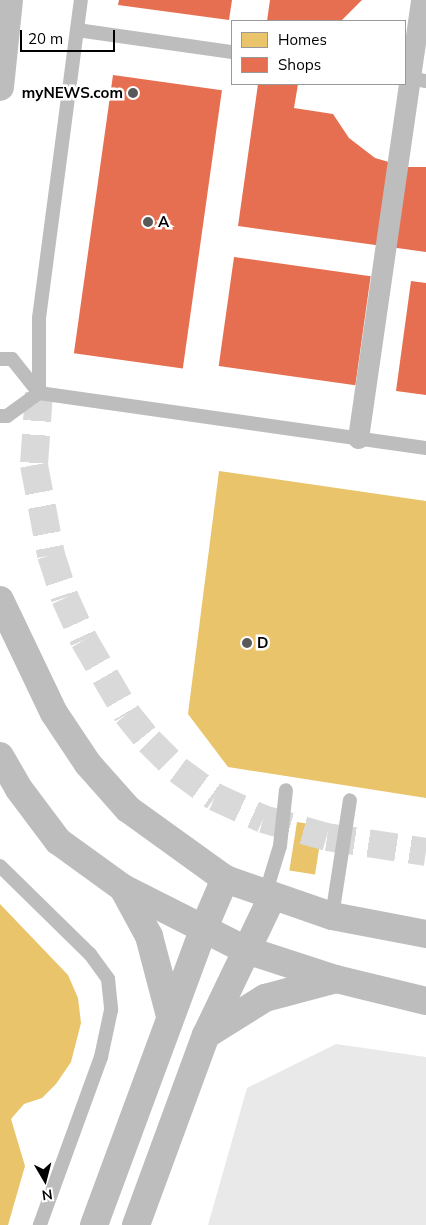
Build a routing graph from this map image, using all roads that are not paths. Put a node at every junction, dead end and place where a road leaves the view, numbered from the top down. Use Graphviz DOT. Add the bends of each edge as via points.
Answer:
graph roads {
  1 [pos="9,0"];
  2 [pos="81,0"];
  3 [pos="421,0"];
  4 [pos="77,30"];
  5 [pos="231,52"];
  6 [pos="414,79"];
  7 [pos="0,87"];
  8 [pos="0,359"];
  9 [pos="39,394"];
  10 [pos="0,416"];
  11 [pos="358,438"];
  12 [pos="426,448"];
  13 [pos="0,600"];
  14 [pos="0,756"];
  15 [pos="286,790"];
  16 [pos="350,800"];
  17 [pos="0,866"];
  18 [pos="225,879"];
  19 [pos="123,888"];
  20 [pos="269,896"];
  21 [pos="332,916"];
  22 [pos="202,930"];
  23 [pos="426,934"];
  24 [pos="246,950"];
  25 [pos="336,979"];
  26 [pos="426,1001"];
  27 [pos="170,1016"];
  28 [pos="206,1035"];
  29 [pos="40,1225"];
  30 [pos="94,1225"];
  31 [pos="136,1225"];
  1 -- 7 [label="street"];
  2 -- 4 [label="lane"];
  3 -- 6 [label="street"];
  4 -- 5 [label="lane"];
  4 -- 9 [label="lane" via="38,318"];
  6 -- 11 [label="street"];
  8 -- 9 [label="lane" via="12,359"];
  9 -- 10 [label="lane" via="7,416"];
  9 -- 11 [label="lane"];
  11 -- 12 [label="lane"];
  13 -- 18 [label="street" via="54,713 88,764 128,809"];
  14 -- 19 [label="street" via="19,789 58,841"];
  15 -- 20 [label="lane" via="280,846"];
  16 -- 21 [label="lane"];
  17 -- 29 [label="lane" via="90,954 108,978 111,1010 101,1057"];
  18 -- 20 [label="street"];
  18 -- 22 [label="street"];
  19 -- 22 [label="street"];
  19 -- 27 [label="street" via="149,936"];
  20 -- 21 [label="street"];
  20 -- 24 [label="street"];
  21 -- 23 [label="street"];
  22 -- 24 [label="street"];
  22 -- 27 [label="street"];
  24 -- 25 [label="street"];
  24 -- 28 [label="street"];
  25 -- 26 [label="street"];
  25 -- 28 [label="street" via="265,998"];
  27 -- 30 [label="street"];
  28 -- 31 [label="street"];
}
